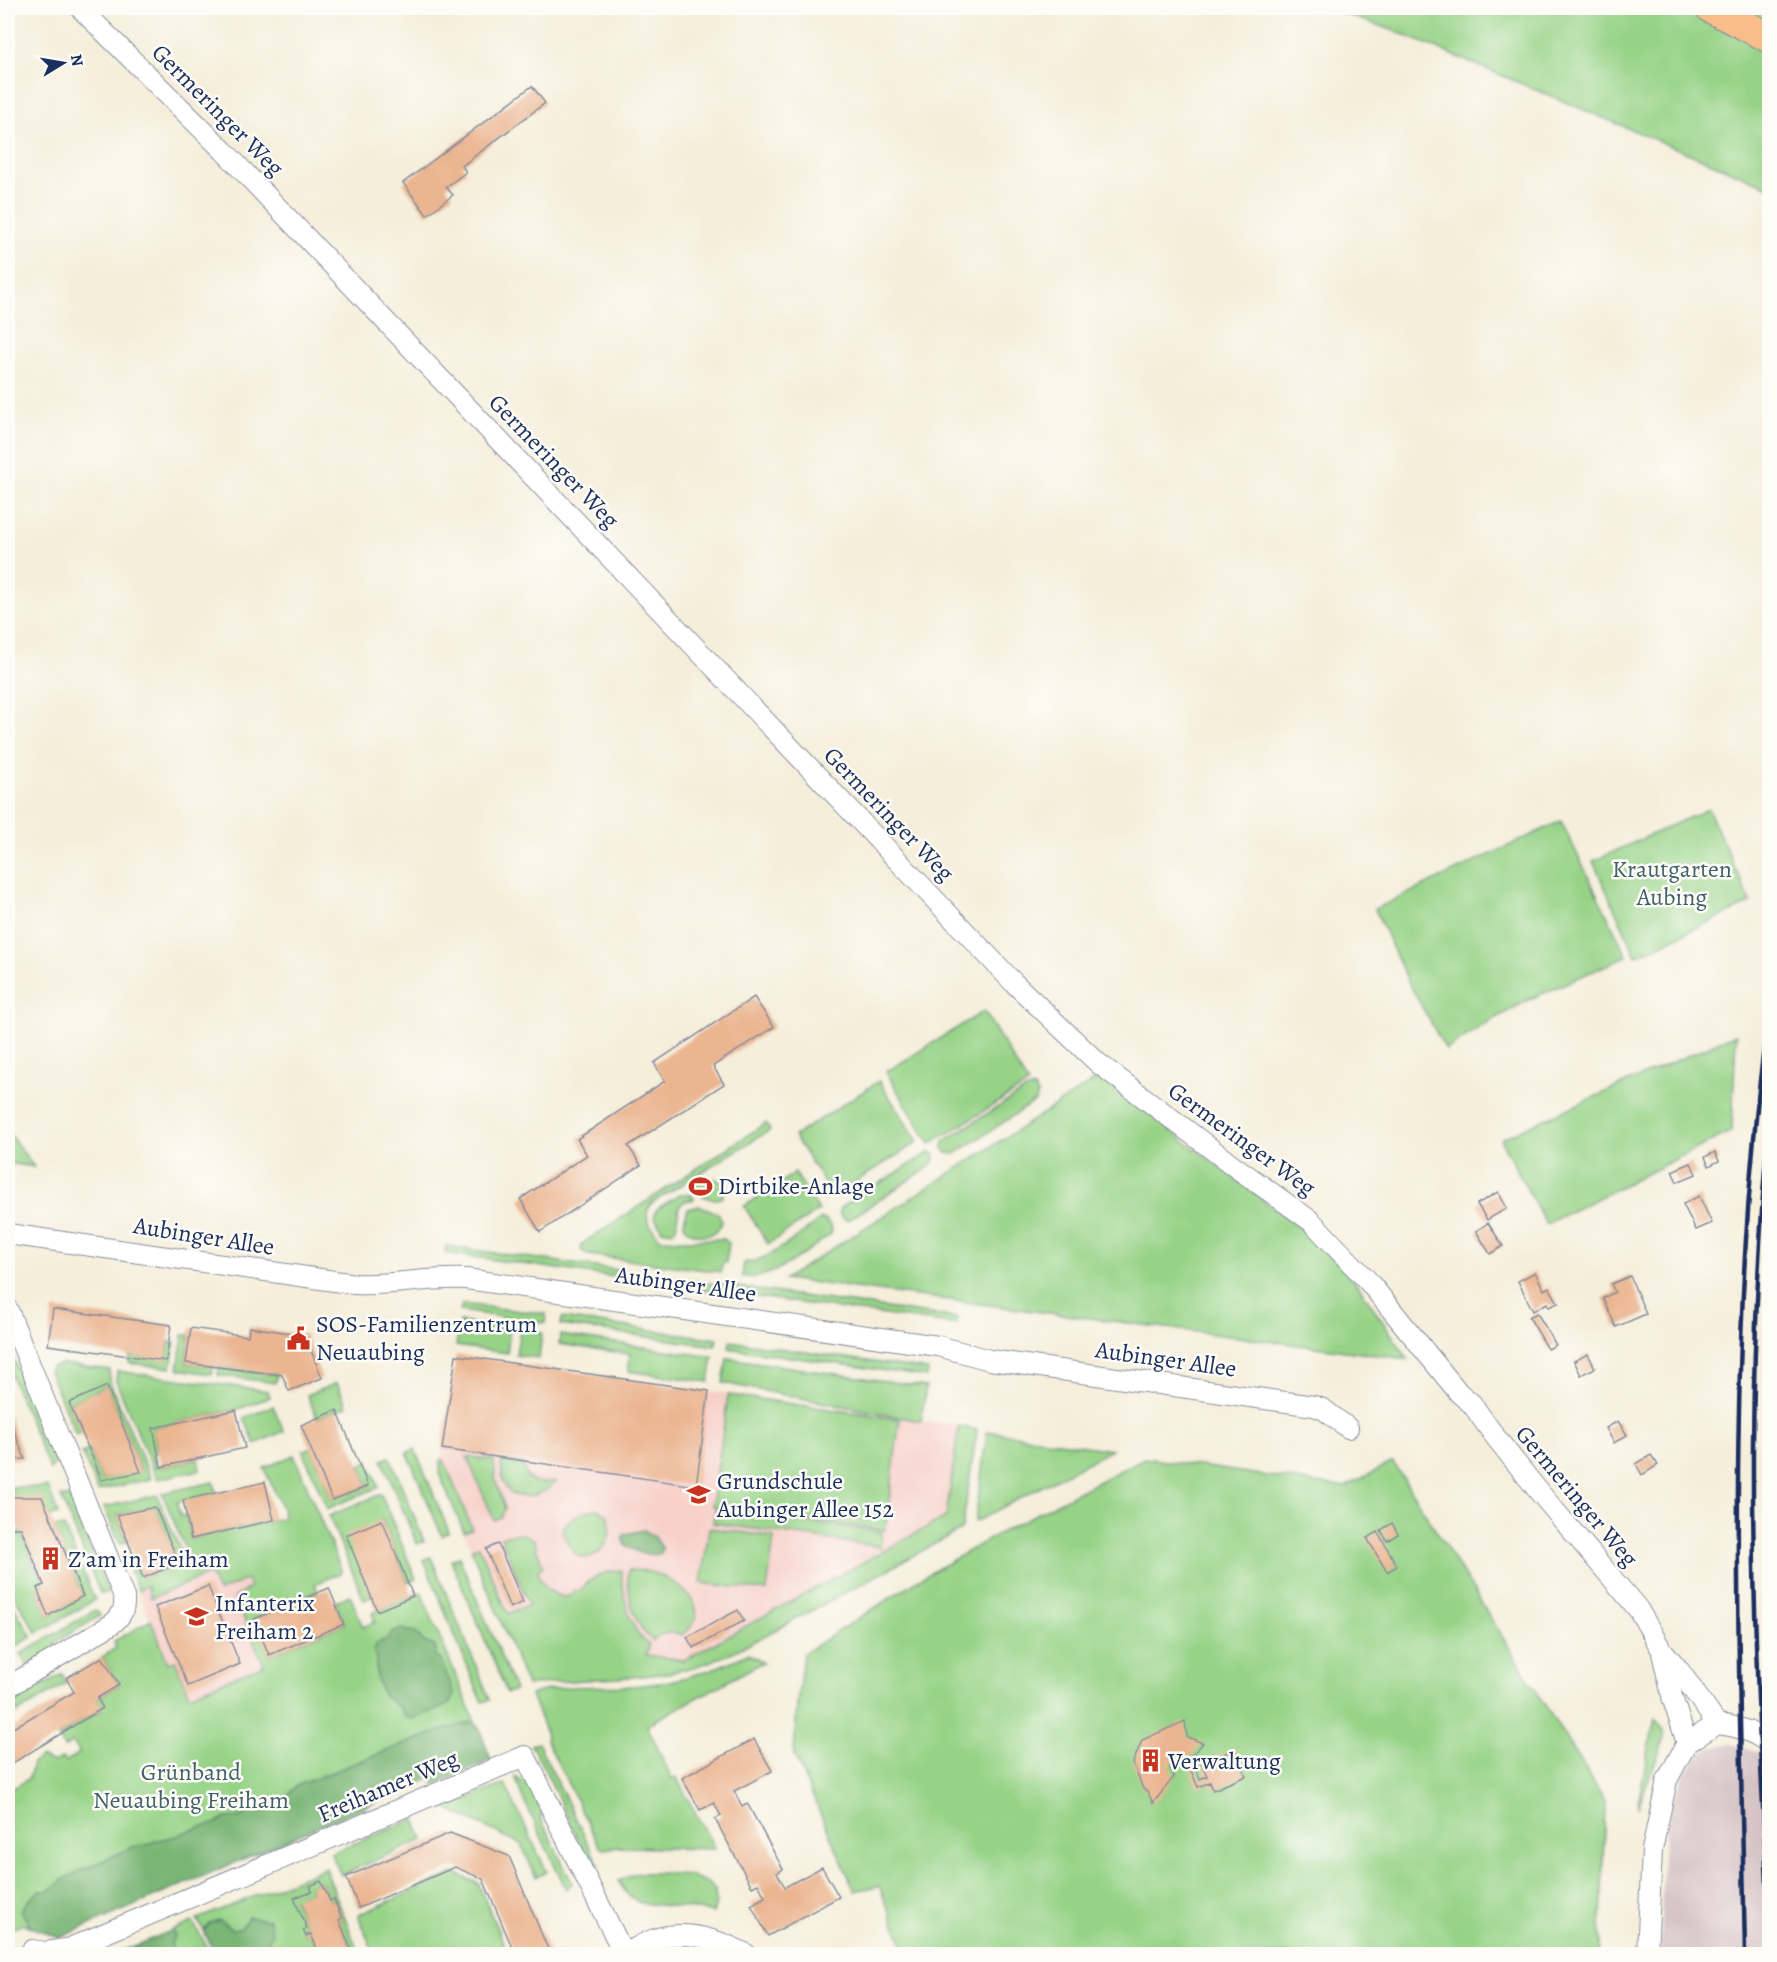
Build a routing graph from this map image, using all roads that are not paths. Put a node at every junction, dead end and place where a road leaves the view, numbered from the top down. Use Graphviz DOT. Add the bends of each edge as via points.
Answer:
graph roads {
  1 [pos="80,8"];
  2 [pos="1711,8"];
  3 [pos="1770,38"];
  4 [pos="8,1234"];
  5 [pos="8,1311"];
  6 [pos="1348,1428"];
  7 [pos="1660,1647"];
  8 [pos="8,1687"];
  9 [pos="1717,1724"];
  10 [pos="1687,1743"];
  11 [pos="1770,1745"];
  12 [pos="32,1950"];
  13 [pos="625,1954"];
  14 [pos="746,1954"];
  15 [pos="1647,1954"];
  1 -- 7 [label="street, Germeringer Weg" via="224,151 1013,982 1098,1063 1311,1221 1368,1281 1472,1404 1540,1493 1638,1609"];
  2 -- 3 [label="highway"];
  4 -- 6 [label="street, Aubinger Allee" via="355,1284 466,1279 938,1346 990,1360 1314,1406"];
  5 -- 8 [label="street" via="125,1606 112,1624"];
  7 -- 9 [label="street, Germeringer Weg"];
  7 -- 10 [label="street, Germeringer Weg"];
  9 -- 10 [label="street"];
  9 -- 11 [label="street" via="1741,1728"];
  10 -- 15 [label="street" via="1667,1780 1652,1850"];
  12 -- 13 [label="street, Freihamer Weg" via="70,1948 525,1756"];
  13 -- 14 [label="street, Freihamer Weg" via="651,1940 676,1936 715,1940"];
}
